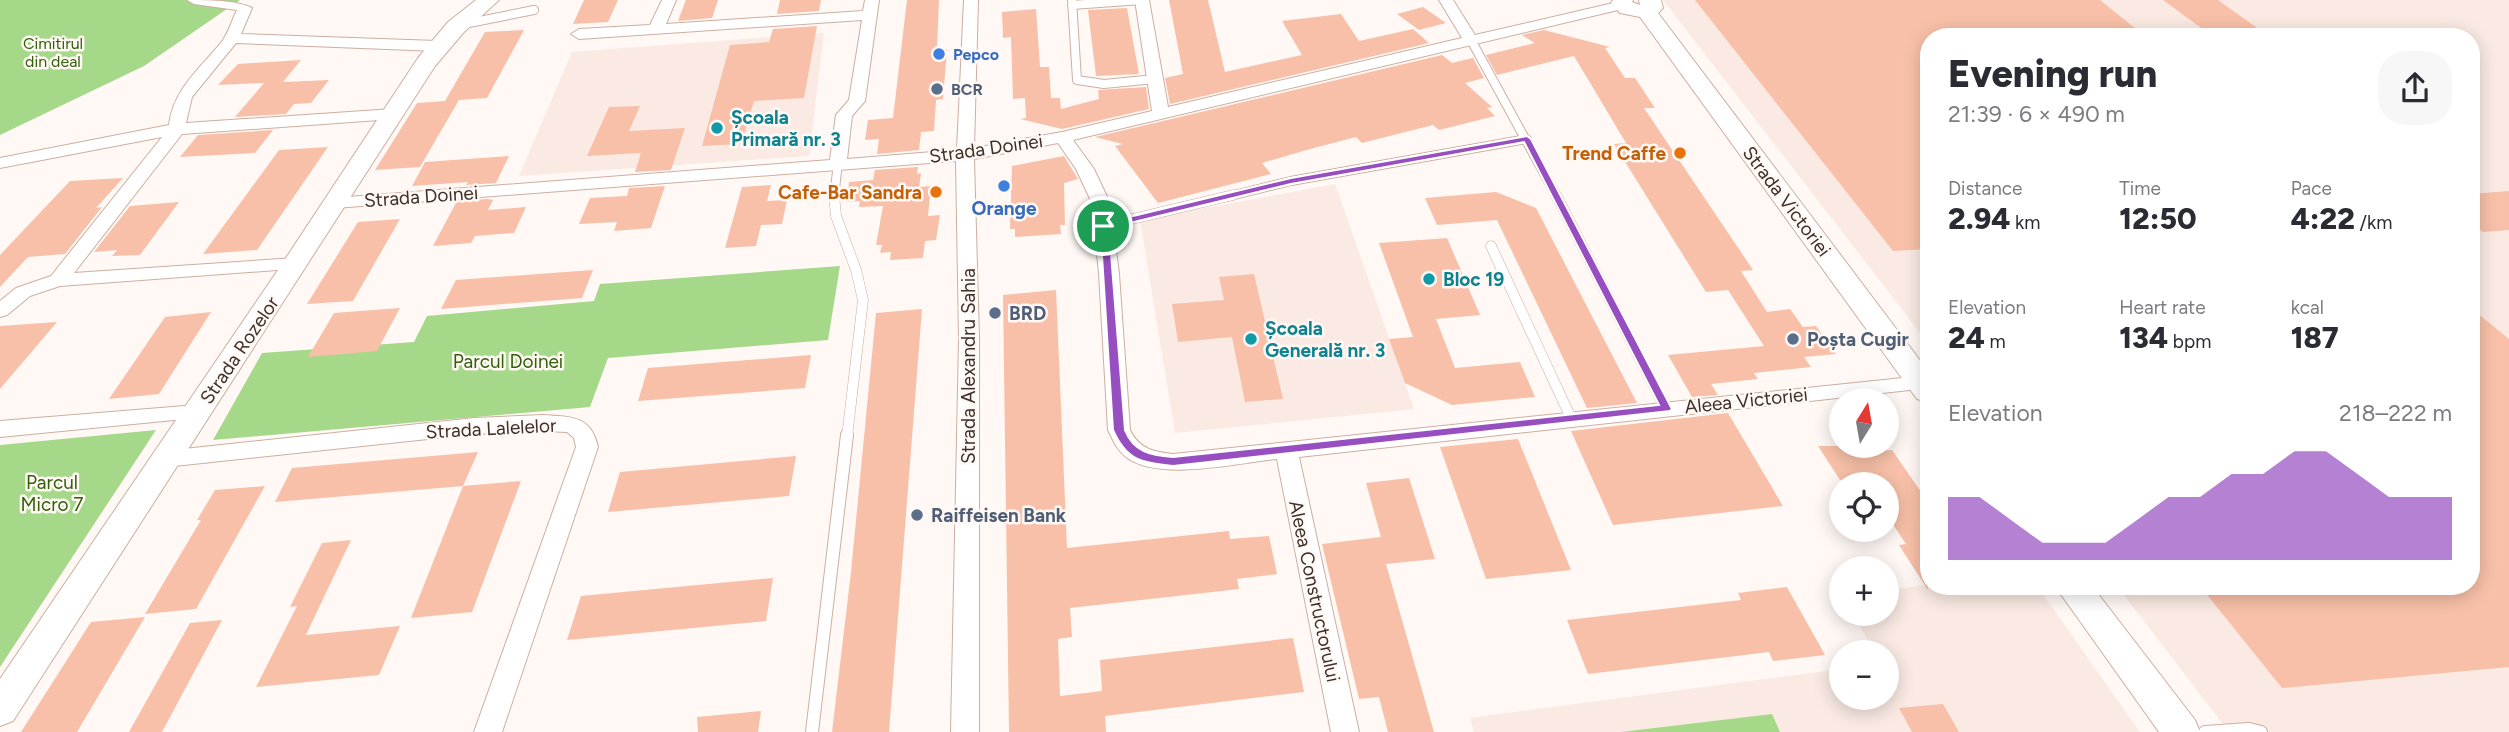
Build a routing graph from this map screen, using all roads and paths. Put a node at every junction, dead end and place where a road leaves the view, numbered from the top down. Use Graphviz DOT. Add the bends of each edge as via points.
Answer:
graph roads {
  1 [pos="194,0"];
  2 [pos="489,0"];
  3 [pos="669,0"];
  4 [pos="971,0"];
  5 [pos="1142,0"];
  6 [pos="1446,0"];
  7 [pos="1072,2"];
  8 [pos="248,3"];
  9 [pos="1635,4"];
  10 [pos="871,7"];
  11 [pos="534,10"];
  12 [pos="458,25"];
  13 [pos="656,29"];
  14 [pos="579,34"];
  15 [pos="232,38"];
  16 [pos="1471,40"];
  17 [pos="438,46"];
  18 [pos="1155,79"];
  19 [pos="1161,112"];
  20 [pos="393,114"];
  21 [pos="177,129"];
  22 [pos="1062,137"];
  23 [pos="1527,139"];
  24 [pos="965,155"];
  25 [pos="0,163"];
  26 [pos="838,163"];
  27 [pos="335,203"];
  28 [pos="1103,226"];
  29 [pos="1491,246"];
  30 [pos="296,264"];
  31 [pos="58,280"];
  32 [pos="0,311"];
  33 [pos="1920,380"];
  34 [pos="1920,387"];
  35 [pos="1666,409"];
  36 [pos="197,412"];
  37 [pos="1571,418"];
  38 [pos="0,429"];
  39 [pos="1286,449"];
  40 [pos="165,459"];
  41 [pos="2079,595"];
  42 [pos="0,710"];
  43 [pos="488,732"];
  44 [pos="812,732"];
  45 [pos="965,732"];
  46 [pos="1345,732"];
  47 [pos="2181,732"];
  48 [pos="2205,732"];
  49 [pos="2261,732"];
  1 -- 8 [label="street"];
  2 -- 12 [label="street, Strada Rozelor"];
  3 -- 13 [label="street"];
  4 -- 24 [label="street, Strada Alexandru Sahia"];
  5 -- 7 [label="lane"];
  5 -- 18 [label="street"];
  6 -- 16 [label="street"];
  7 -- 18 [label="lane" via="1077,80 1096,84"];
  8 -- 15 [label="street"];
  9 -- 16 [label="street, Strada Doinei"];
  9 -- 33 [label="street, Strada Victoriei"];
  10 -- 13 [label="street"];
  10 -- 26 [label="street" via="857,101 844,114"];
  11 -- 12 [label="lane"];
  12 -- 17 [label="street, Strada Rozelor"];
  13 -- 14 [label="street"];
  15 -- 17 [label="street"];
  15 -- 21 [label="street" via="184,96"];
  16 -- 19 [label="street, Strada Doinei"];
  16 -- 23 [label="lane"];
  17 -- 20 [label="street, Strada Rozelor"];
  18 -- 19 [label="street"];
  19 -- 22 [label="street, Strada Doinei"];
  20 -- 21 [label="street"];
  20 -- 27 [label="street, Strada Rozelor"];
  21 -- 25 [label="street"];
  21 -- 31 [label="street"];
  22 -- 24 [label="street, Strada Doinei"];
  22 -- 28 [label="street, Aleea Victoriei" via="1094,184"];
  23 -- 28 [label="lane" via="1291,181"];
  23 -- 35 [label="lane"];
  24 -- 26 [label="street, Strada Doinei"];
  24 -- 45 [label="street, Strada Alexandru Sahia" via="969,339"];
  26 -- 27 [label="street, Strada Doinei"];
  26 -- 44 [label="lane" via="836,216 863,300"];
  27 -- 30 [label="street, Strada Rozelor"];
  28 -- 39 [label="street, Aleea Victoriei" via="1119,430 1126,446 1147,460 1173,462"];
  29 -- 37 [label="lane"];
  30 -- 31 [label="street"];
  30 -- 36 [label="street, Strada Rozelor"];
  31 -- 32 [label="street" via="23,292"];
  34 -- 35 [label="street, Aleea Victoriei"];
  35 -- 37 [label="street, Aleea Victoriei"];
  36 -- 38 [label="street"];
  36 -- 40 [label="street, Strada Rozelor"];
  37 -- 39 [label="street, Aleea Victoriei"];
  39 -- 46 [label="street, Aleea Constructorului"];
  40 -- 42 [label="street, Strada Rozelor"];
  40 -- 43 [label="street, Strada Lalelelor" via="475,426 543,422 572,425 584,434 587,447"];
  41 -- 47 [label="street"];
  48 -- 49 [label="lane"];
}
